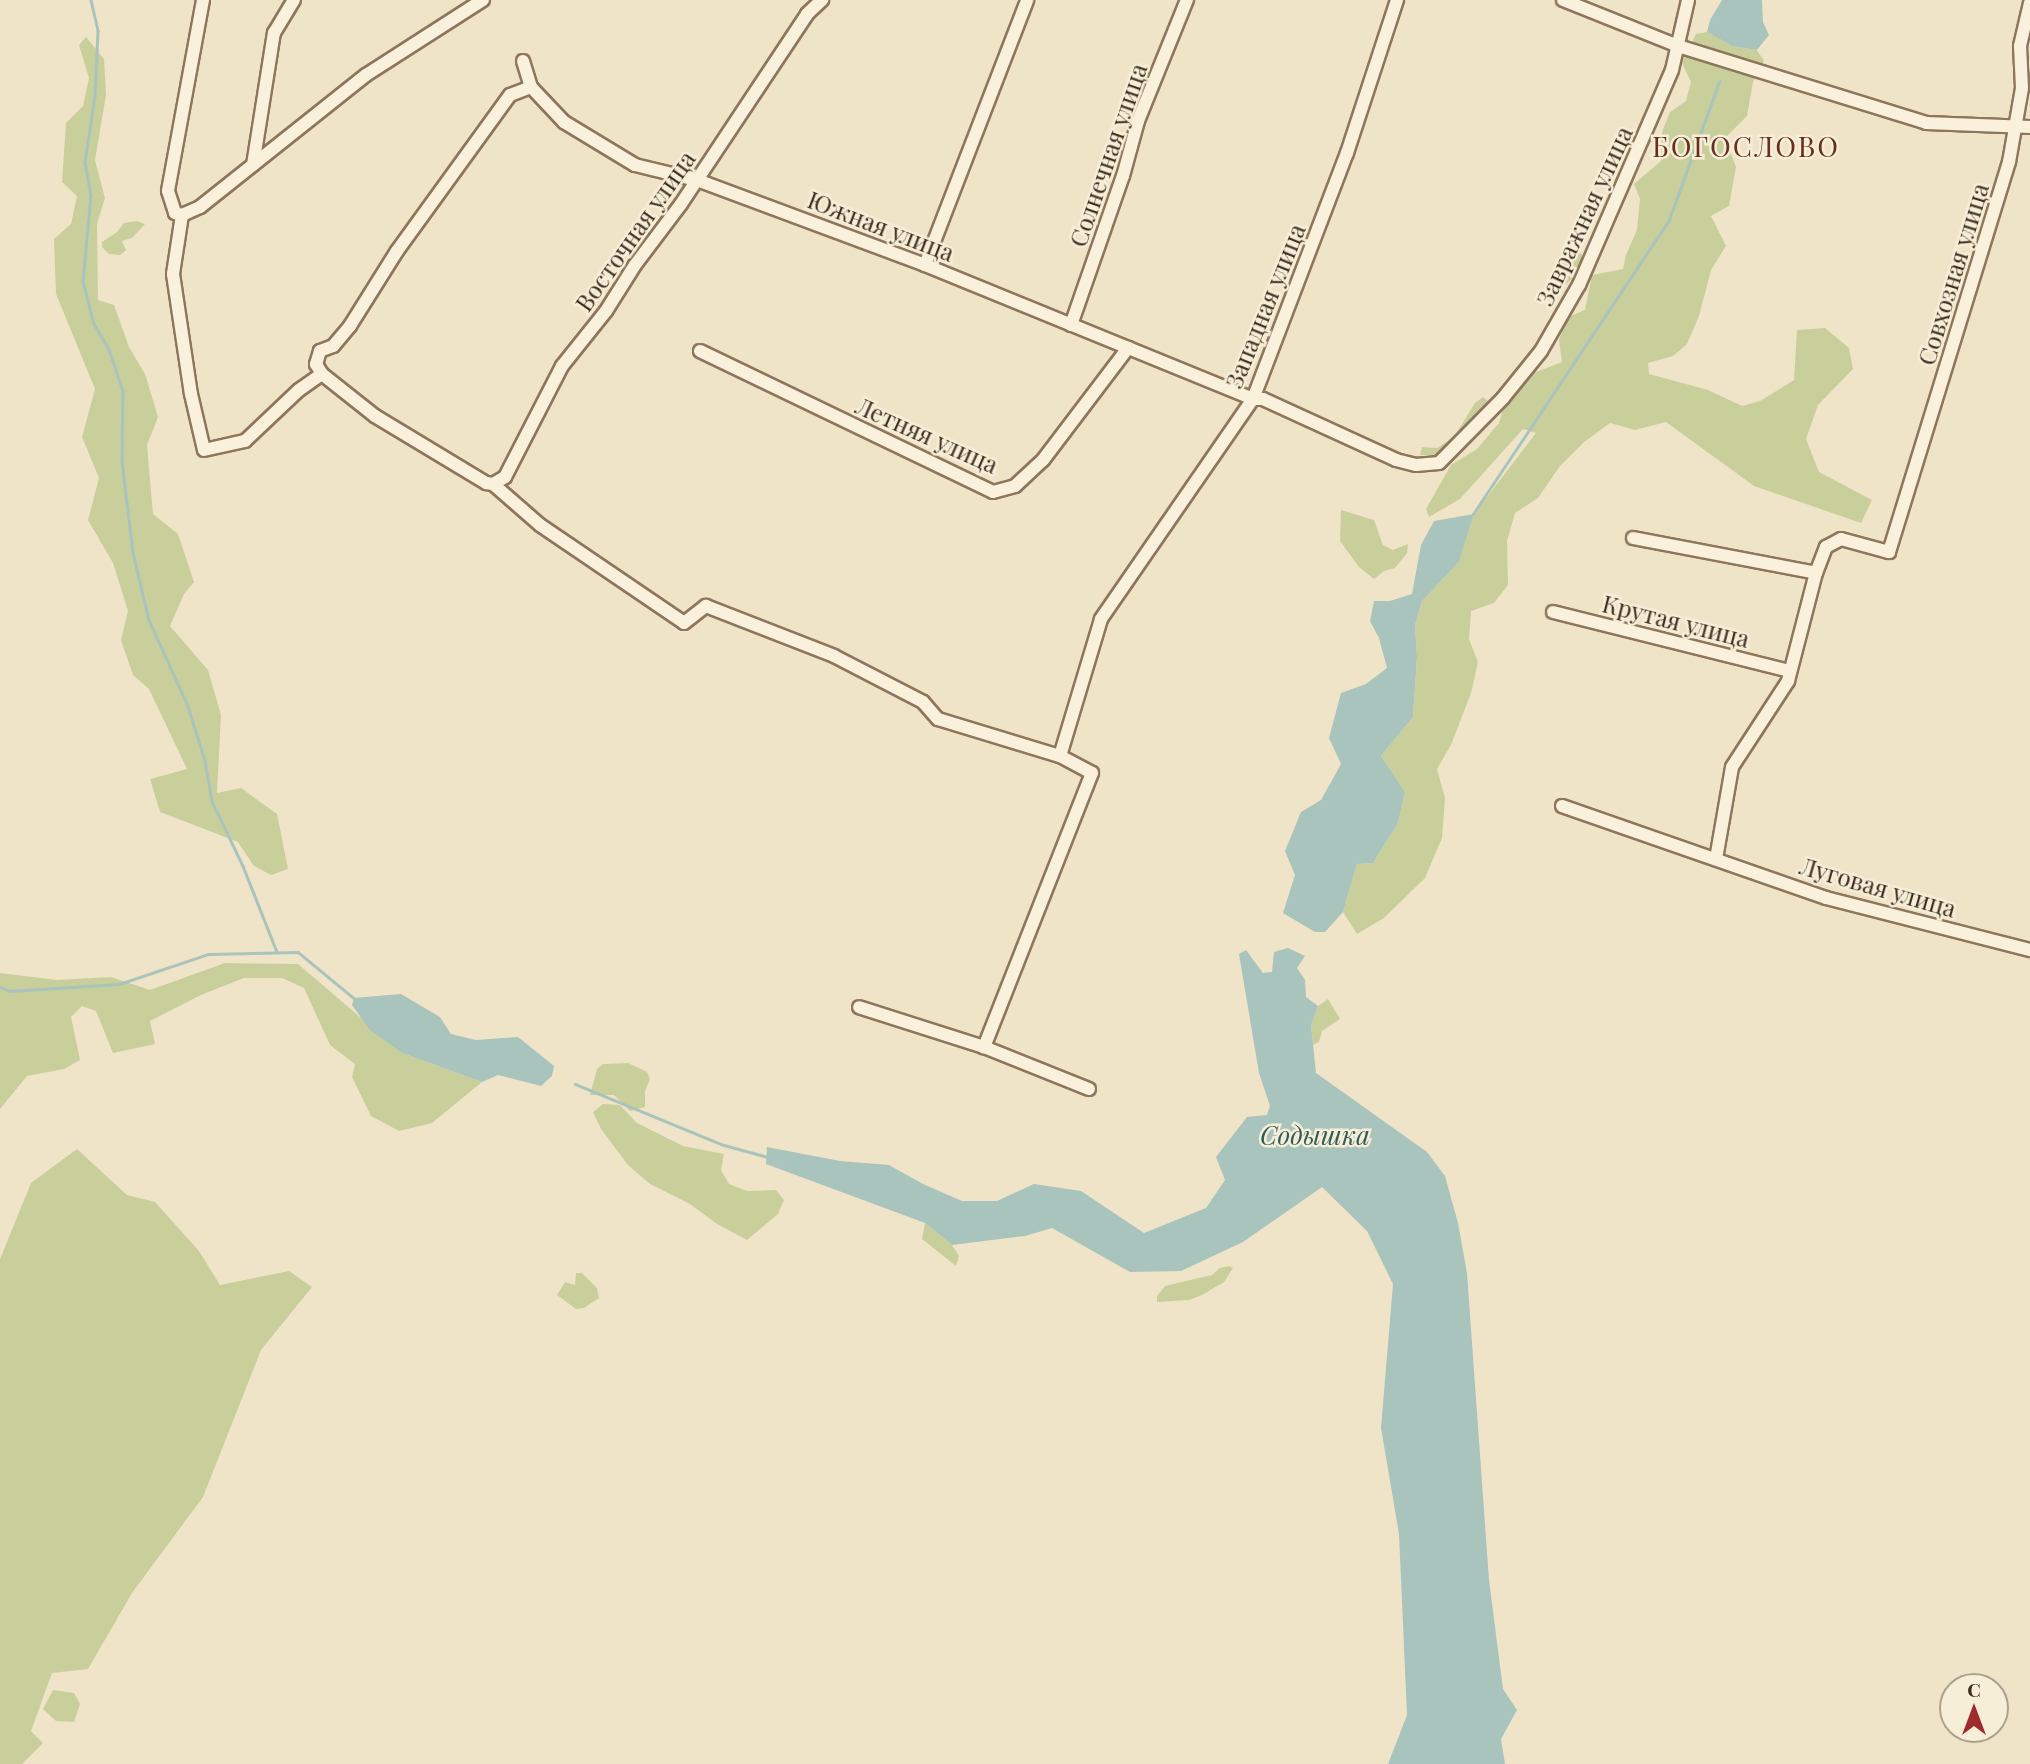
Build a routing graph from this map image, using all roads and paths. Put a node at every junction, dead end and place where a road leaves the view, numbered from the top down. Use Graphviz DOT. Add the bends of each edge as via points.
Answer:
graph roads {
  1 [pos="203,0"];
  2 [pos="294,0"];
  3 [pos="483,0"];
  4 [pos="822,0"];
  5 [pos="1027,0"];
  6 [pos="1187,0"];
  7 [pos="1397,0"];
  8 [pos="1563,0"];
  9 [pos="1688,0"];
  10 [pos="2030,3"];
  11 [pos="1678,46"];
  12 [pos="523,61"];
  13 [pos="531,87"];
  14 [pos="2030,127"];
  15 [pos="2015,128"];
  16 [pos="253,165"];
  17 [pos="697,180"];
  18 [pos="182,215"];
  19 [pos="925,265"];
  20 [pos="1071,325"];
  21 [pos="1128,348"];
  22 [pos="700,351"];
  23 [pos="322,374"];
  24 [pos="1253,399"];
  25 [pos="489,484"];
  26 [pos="1633,538"];
  27 [pos="1816,573"];
  28 [pos="1553,612"];
  29 [pos="1790,671"];
  30 [pos="1060,756"];
  31 [pos="1562,806"];
  32 [pos="1716,859"];
  33 [pos="2030,950"];
  34 [pos="859,1007"];
  35 [pos="984,1047"];
  36 [pos="1089,1089"];
  1 -- 18 [label="street" via="169,191 175,213"];
  2 -- 16 [label="street" via="274,33"];
  3 -- 16 [label="street" via="366,75"];
  4 -- 17 [label="street, Восточная улица" via="807,14"];
  5 -- 19 [label="street"];
  6 -- 20 [label="street, Солнечная улица" via="1138,121"];
  7 -- 24 [label="street, Западная улица" via="1347,153"];
  8 -- 11 [label="street"];
  9 -- 11 [label="street, Завражная улица"];
  10 -- 15 [label="street, Совхозная улица" via="2020,46 2022,88"];
  11 -- 15 [label="street" via="1926,123"];
  11 -- 24 [label="street, Завражная улица" via="1579,285 1541,351 1440,463 1416,465 1396,460 1264,399"];
  12 -- 13 [label="street, Южная улица"];
  13 -- 17 [label="street, Южная улица" via="564,122 635,165"];
  13 -- 23 [label="street" via="510,95 397,251 351,327 333,346 320,351 316,364"];
  14 -- 15 [label="street"];
  15 -- 27 [label="street, Совхозная улица" via="2010,162 1889,552 1841,539 1826,547"];
  16 -- 18 [label="street" via="200,207"];
  17 -- 19 [label="street, Южная улица"];
  17 -- 25 [label="street, Восточная улица" via="562,366 505,477"];
  18 -- 23 [label="street" via="173,274 204,450 245,441"];
  19 -- 20 [label="street, Южная улица"];
  20 -- 21 [label="street, Южная улица"];
  21 -- 22 [label="street, Летняя улица" via="1043,460 1015,486 993,492"];
  21 -- 24 [label="street, Южная улица"];
  23 -- 25 [label="street" via="375,416"];
  24 -- 30 [label="street, Западная улица" via="1101,619"];
  25 -- 30 [label="street" via="540,525 684,623 706,606 834,656 923,702 938,719"];
  26 -- 27 [label="street"];
  27 -- 29 [label="street"];
  28 -- 29 [label="street, Крутая улица"];
  29 -- 32 [label="street" via="1732,767"];
  30 -- 35 [label="street" via="1092,772"];
  31 -- 32 [label="street, Луговая улица"];
  32 -- 33 [label="street, Луговая улица" via="1826,898"];
  34 -- 35 [label="street"];
  35 -- 36 [label="street"];
}
